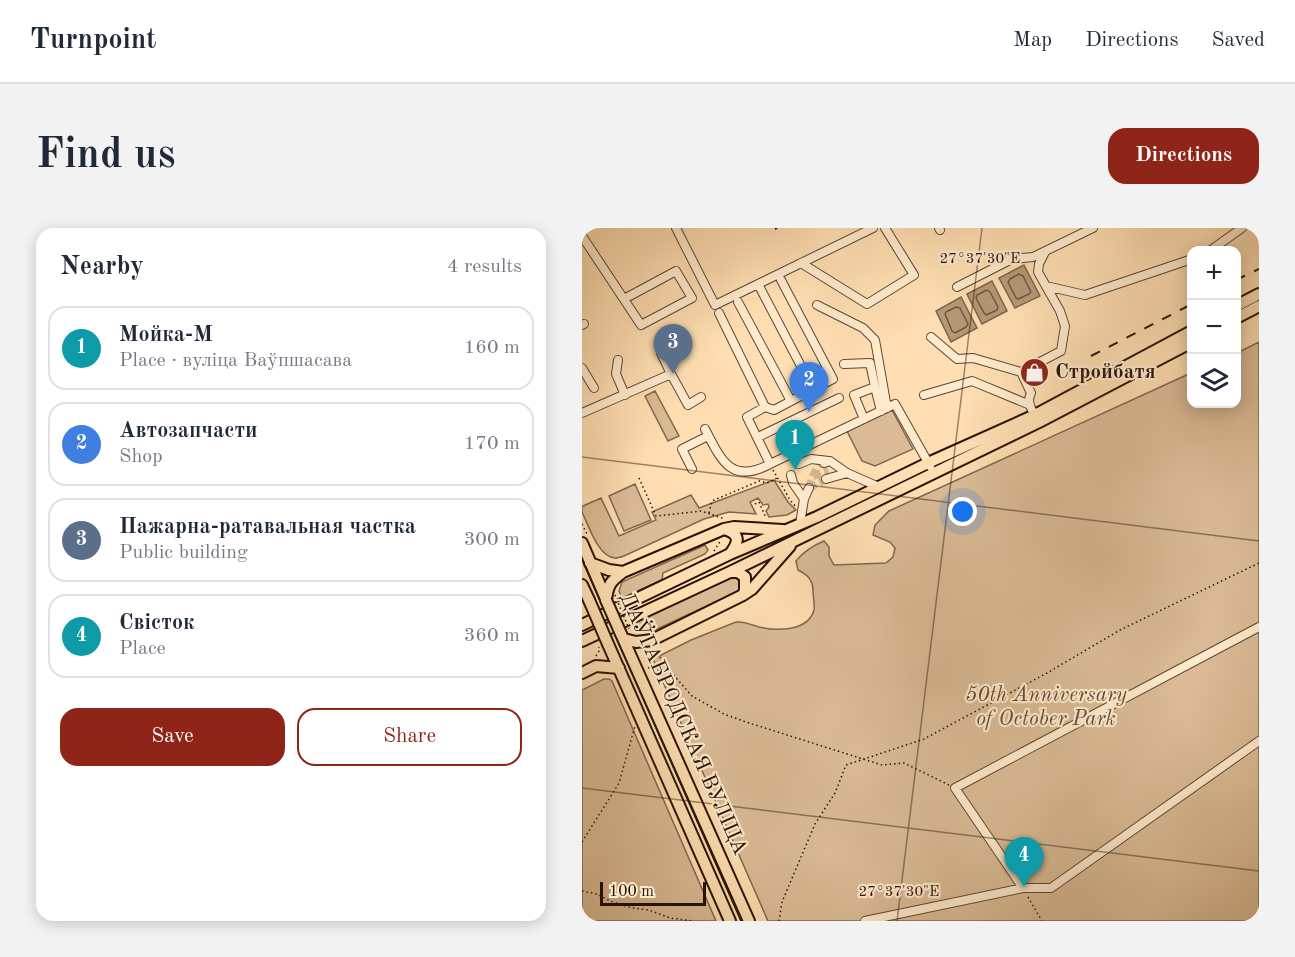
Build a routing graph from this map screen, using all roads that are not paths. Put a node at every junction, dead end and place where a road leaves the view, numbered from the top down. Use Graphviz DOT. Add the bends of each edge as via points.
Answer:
graph roads {
  1 [pos="676,228"];
  2 [pos="873,228"];
  3 [pos="885,228"];
  4 [pos="1093,228"];
  5 [pos="1242,228"];
  6 [pos="582,236"];
  7 [pos="1217,246"];
  8 [pos="1044,252"];
  9 [pos="1187,260"];
  10 [pos="801,263"];
  11 [pos="781,280"];
  12 [pos="758,284"];
  13 [pos="957,286"];
  14 [pos="1046,286"];
  15 [pos="1259,294"];
  16 [pos="624,299"];
  17 [pos="738,302"];
  18 [pos="1241,303"];
  19 [pos="817,305"];
  20 [pos="1259,306"];
  21 [pos="719,314"];
  22 [pos="1241,315"];
  23 [pos="1187,333"];
  24 [pos="931,337"];
  25 [pos="1187,344"];
  26 [pos="661,352"];
  27 [pos="618,360"];
  28 [pos="844,364"];
  29 [pos="582,368"];
  30 [pos="1021,372"];
  31 [pos="671,374"];
  32 [pos="874,387"];
  33 [pos="594,388"];
  34 [pos="813,389"];
  35 [pos="625,395"];
  36 [pos="924,395"];
  37 [pos="701,397"];
  38 [pos="838,398"];
  39 [pos="791,401"];
  40 [pos="765,407"];
  41 [pos="884,409"];
  42 [pos="582,413"];
  43 [pos="1034,414"];
  44 [pos="864,419"];
  45 [pos="758,437"];
  46 [pos="770,464"];
  47 [pos="799,464"];
  48 [pos="931,468"];
  49 [pos="692,469"];
  50 [pos="847,473"];
  51 [pos="791,475"];
  52 [pos="826,479"];
  53 [pos="879,487"];
  54 [pos="809,489"];
  55 [pos="804,499"];
  56 [pos="800,524"];
  57 [pos="723,528"];
  58 [pos="786,530"];
  59 [pos="794,541"];
  60 [pos="586,543"];
  61 [pos="730,554"];
  62 [pos="590,563"];
  63 [pos="623,572"];
  64 [pos="730,572"];
  65 [pos="582,585"];
  66 [pos="743,596"];
  67 [pos="610,598"];
  68 [pos="585,599"];
  69 [pos="582,625"];
  70 [pos="1259,627"];
  71 [pos="625,634"];
  72 [pos="582,641"];
  73 [pos="653,643"];
  74 [pos="604,644"];
  75 [pos="634,662"];
  76 [pos="595,663"];
  77 [pos="619,668"];
  78 [pos="582,673"];
  79 [pos="1259,741"];
  80 [pos="1023,888"];
  81 [pos="730,921"];
  82 [pos="749,921"];
  83 [pos="865,921"];
  1 -- 12 [label="lane" via="716,305"];
  2 -- 10 [label="lane"];
  3 -- 10 [label="lane" via="914,275 867,304"];
  4 -- 8 [label="lane"];
  5 -- 7 [label="lane"];
  6 -- 16 [label="lane"];
  8 -- 13 [label="lane" via="1012,259"];
  8 -- 14 [label="lane" via="1038,272"];
  9 -- 14 [label="lane" via="1085,295"];
  10 -- 12 [label="lane"];
  11 -- 34 [label="lane" via="833,379"];
  12 -- 34 [label="lane"];
  14 -- 30 [label="lane" via="1065,326 1061,351"];
  15 -- 18 [label="main road"];
  16 -- 16 [label="lane" via="641,325 692,298 676,271"];
  17 -- 39 [label="lane"];
  19 -- 41 [label="lane" via="863,328 875,339"];
  20 -- 22 [label="main road"];
  21 -- 40 [label="lane"];
  23 -- 43 [label="main road"];
  24 -- 30 [label="lane" via="957,359 973,358"];
  25 -- 43 [label="main road"];
  26 -- 31 [label="lane"];
  27 -- 35 [label="lane" via="616,374"];
  28 -- 32 [label="lane" via="870,363"];
  29 -- 33 [label="lane"];
  30 -- 43 [label="lane"];
  31 -- 35 [label="lane"];
  31 -- 37 [label="lane" via="688,405"];
  32 -- 41 [label="lane"];
  32 -- 44 [label="lane" via="854,395"];
  34 -- 39 [label="lane"];
  35 -- 42 [label="lane"];
  36 -- 43 [label="lane" via="972,381"];
  38 -- 45 [label="lane"];
  39 -- 40 [label="lane" via="774,410"];
  40 -- 45 [label="lane" via="747,417"];
  41 -- 44 [label="lane"];
  41 -- 48 [label="lane" via="895,404"];
  43 -- 48 [label="main road"];
  44 -- 46 [label="lane"];
  45 -- 46 [label="lane"];
  46 -- 49 [label="lane" via="750,473 734,470 720,458 706,432 682,449"];
  47 -- 50 [label="lane" via="812,459 827,460 828,465"];
  48 -- 53 [label="main road"];
  48 -- 59 [label="main road"];
  50 -- 52 [label="lane"];
  50 -- 53 [label="lane"];
  51 -- 55 [label="lane"];
  53 -- 56 [label="main road"];
  54 -- 55 [label="lane"];
  55 -- 56 [label="lane"];
  56 -- 58 [label="main road"];
  57 -- 58 [label="main road"];
  57 -- 61 [label="main road" via="737,538"];
  57 -- 63 [label="main road"];
  58 -- 61 [label="main road"];
  59 -- 64 [label="main road"];
  59 -- 66 [label="main road"];
  60 -- 62 [label="main road, ДАЎГАБРОДСКАЯ ВУЛІЦА"];
  61 -- 69 [label="main road"];
  62 -- 63 [label="main road"];
  62 -- 67 [label="main road, ДАЎГАБРОДСКАЯ ВУЛІЦА"];
  63 -- 67 [label="main road" via="608,588"];
  64 -- 66 [label="main road" via="745,577"];
  64 -- 72 [label="main road"];
  65 -- 68 [label="main road, ДАЎГАБРОДСКАЯ ВУЛІЦА"];
  66 -- 73 [label="main road"];
  67 -- 71 [label="main road, ДАЎГАБРОДСКАЯ ВУЛІЦА, bridge"];
  68 -- 74 [label="main road, ДАЎГАБРОДСКАЯ ВУЛІЦА, bridge"];
  70 -- 80 [label="lane" via="955,788"];
  71 -- 73 [label="main road" via="636,642"];
  71 -- 75 [label="main road, ДАЎГАБРОДСКАЯ ВУЛІЦА"];
  73 -- 75 [label="main road" via="641,649"];
  74 -- 76 [label="main road" via="606,653"];
  74 -- 77 [label="main road, ДАЎГАБРОДСКАЯ ВУЛІЦА"];
  75 -- 82 [label="main road, ДАЎГАБРОДСКАЯ ВУЛІЦА"];
  76 -- 77 [label="main road"];
  76 -- 78 [label="main road"];
  77 -- 81 [label="main road, ДАЎГАБРОДСКАЯ ВУЛІЦА"];
  79 -- 80 [label="lane" via="1051,888"];
  80 -- 83 [label="lane"];
}
